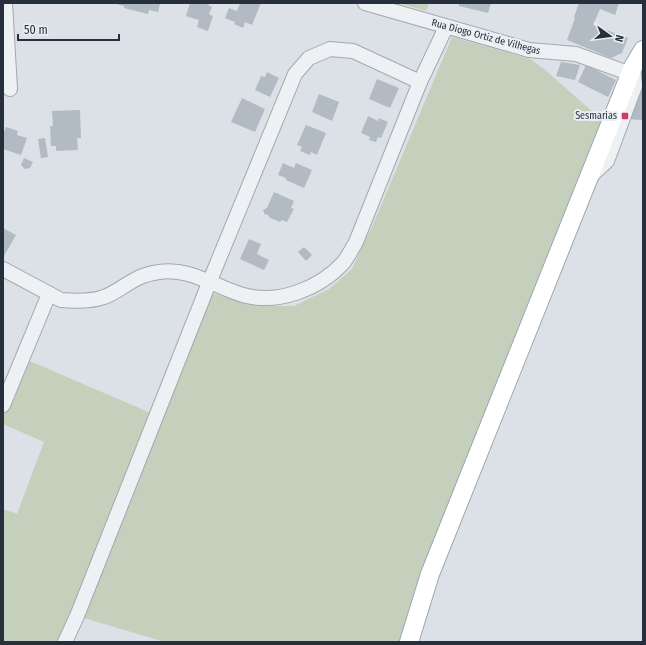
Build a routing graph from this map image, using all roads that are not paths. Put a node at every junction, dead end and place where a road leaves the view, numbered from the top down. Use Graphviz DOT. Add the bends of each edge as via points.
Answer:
graph roads {
  1 [pos="5,3"];
  2 [pos="365,3"];
  3 [pos="446,26"];
  4 [pos="643,50"];
  5 [pos="636,71"];
  6 [pos="420,82"];
  7 [pos="10,89"];
  8 [pos="3,269"];
  9 [pos="209,282"];
  10 [pos="49,294"];
  11 [pos="3,405"];
  12 [pos="65,642"];
  13 [pos="409,642"];
  1 -- 7 [label="street"];
  2 -- 3 [label="street, Rua Diogo Ortiz de Vilhegas"];
  3 -- 5 [label="street, Rua Diogo Ortiz de Vilhegas" via="529,50 576,54"];
  3 -- 6 [label="street"];
  4 -- 5 [label="main road"];
  5 -- 13 [label="main road" via="589,178 430,574"];
  6 -- 9 [label="street" via="356,242 344,262 327,278 290,295 266,298 244,295"];
  6 -- 9 [label="street" via="353,51 330,49 309,58 295,74"];
  8 -- 10 [label="street"];
  9 -- 10 [label="street" via="179,272 160,272 140,277 104,297 71,301 61,300"];
  9 -- 12 [label="street"];
  10 -- 11 [label="street"];
}
